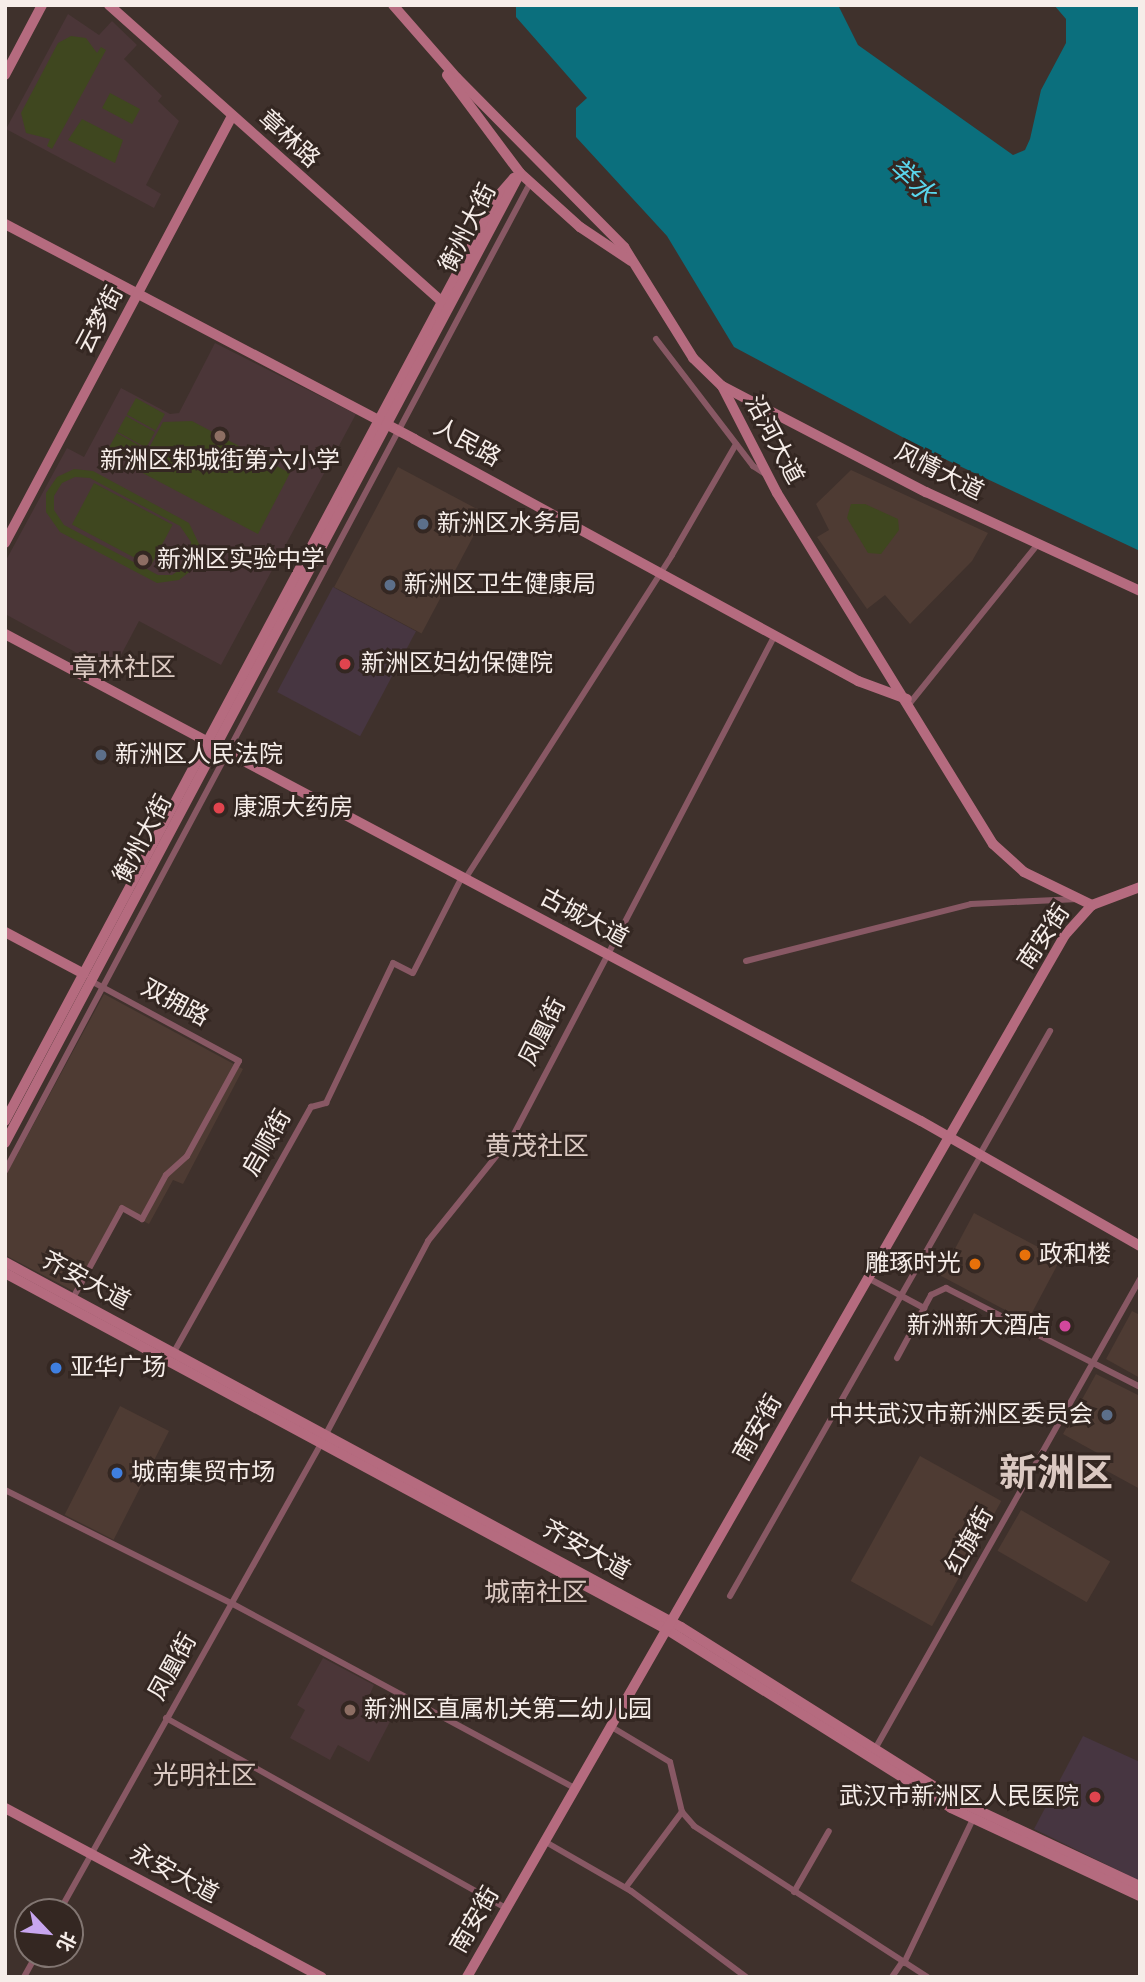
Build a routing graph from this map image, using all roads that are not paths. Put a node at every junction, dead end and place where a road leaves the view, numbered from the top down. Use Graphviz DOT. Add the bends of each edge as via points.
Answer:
graph roads {
  1 [pos="42,5"];
  2 [pos="109,5"];
  3 [pos="393,5"];
  4 [pos="441,58"];
  5 [pos="5,75"];
  6 [pos="232,116"];
  7 [pos="520,173"];
  8 [pos="530,183"];
  9 [pos="5,224"];
  10 [pos="634,264"];
  11 [pos="138,294"];
  12 [pos="442,302"];
  13 [pos="656,338"];
  14 [pos="722,386"];
  15 [pos="383,423"];
  16 [pos="399,431"];
  17 [pos="736,444"];
  18 [pos="769,476"];
  19 [pos="5,543"];
  20 [pos="1038,544"];
  21 [pos="661,573"];
  22 [pos="1140,591"];
  23 [pos="5,634"];
  24 [pos="775,635"];
  25 [pos="909,701"];
  26 [pos="212,744"];
  27 [pos="228,753"];
  28 [pos="463,878"];
  29 [pos="1140,887"];
  30 [pos="1080,899"];
  31 [pos="1092,905"];
  32 [pos="5,932"];
  33 [pos="606,953"];
  34 [pos="746,961"];
  35 [pos="88,978"];
  36 [pos="103,988"];
  37 [pos="1050,1031"];
  38 [pos="5,1121"];
  39 [pos="948,1138"];
  40 [pos="5,1143"];
  41 [pos="979,1157"];
  42 [pos="5,1171"];
  43 [pos="1140,1246"];
  44 [pos="5,1262"];
  45 [pos="5,1273"];
  46 [pos="868,1278"];
  47 [pos="1140,1279"];
  48 [pos="902,1296"];
  49 [pos="73,1298"];
  50 [pos="924,1308"];
  51 [pos="174,1352"];
  52 [pos="897,1358"];
  53 [pos="1092,1364"];
  54 [pos="1140,1387"];
  55 [pos="324,1438"];
  56 [pos="5,1490"];
  57 [pos="730,1596"];
  58 [pos="231,1603"];
  59 [pos="668,1625"];
  60 [pos="166,1718"];
  61 [pos="611,1726"];
  62 [pos="875,1749"];
  63 [pos="575,1788"];
  64 [pos="5,1808"];
  65 [pos="682,1812"];
  66 [pos="973,1819"];
  67 [pos="829,1831"];
  68 [pos="544,1841"];
  69 [pos="90,1853"];
  70 [pos="1140,1886"];
  71 [pos="626,1887"];
  72 [pos="794,1892"];
  73 [pos="1140,1896"];
  74 [pos="66,1898"];
  75 [pos="506,1908"];
  76 [pos="903,1963"];
  77 [pos="322,1977"];
  78 [pos="467,1977"];
  79 [pos="746,1977"];
  80 [pos="892,1977"];
  81 [pos="927,1977"];
  1 -- 5 [label="main road"];
  2 -- 6 [label="main road, 章林路"];
  3 -- 4 [label="main road, 沿河大道"];
  4 -- 7 [label="main road" via="446,73"];
  4 -- 10 [label="main road, 沿河大道" via="608,230"];
  6 -- 11 [label="main road, 云梦街"];
  6 -- 12 [label="main road, 章林路"];
  7 -- 8 [label="main road"];
  7 -- 12 [label="main road, 衡州大街" via="499,195"];
  7 -- 15 [label="main road, 衡州大街"];
  8 -- 10 [label="main road" via="580,227"];
  8 -- 16 [label="street"];
  9 -- 11 [label="main road, 人民路"];
  10 -- 14 [label="main road, 沿河大道" via="693,358"];
  11 -- 15 [label="main road, 人民路"];
  11 -- 19 [label="main road, 云梦街"];
  12 -- 15 [label="main road, 衡州大街"];
  13 -- 17 [label="street"];
  14 -- 18 [label="main road, 沿河大道"];
  14 -- 20 [label="main road, 风情大道" via="926,492"];
  15 -- 16 [label="main road, 人民路"];
  15 -- 26 [label="main road, 衡州大街"];
  16 -- 21 [label="main road, 人民路"];
  16 -- 27 [label="street"];
  17 -- 18 [label="street" via="753,466"];
  17 -- 21 [label="street, 启顺街"];
  18 -- 25 [label="main road, 沿河大道"];
  20 -- 22 [label="main road, 风情大道"];
  20 -- 25 [label="street"];
  21 -- 24 [label="main road, 人民路"];
  21 -- 28 [label="street, 启顺街"];
  23 -- 26 [label="main road, 古城大道"];
  24 -- 25 [label="main road, 人民路" via="858,681"];
  24 -- 33 [label="street, 凤凰街"];
  25 -- 30 [label="main road, 沿河大道" via="993,844 1024,872"];
  26 -- 27 [label="main road, 古城大道"];
  26 -- 35 [label="main road, 衡州大街"];
  27 -- 28 [label="main road, 古城大道"];
  27 -- 36 [label="street"];
  28 -- 33 [label="main road, 古城大道"];
  28 -- 51 [label="street, 启顺街" via="412,972 393,963 326,1103 311,1107"];
  29 -- 31 [label="main road"];
  30 -- 31 [label="main road, 沿河大道"];
  30 -- 34 [label="street" via="971,904"];
  31 -- 39 [label="main road, 南安街" via="1065,935"];
  32 -- 35 [label="main road, 双拥路"];
  33 -- 39 [label="main road, 古城大道"];
  33 -- 55 [label="street, 凤凰街" via="514,1134 428,1241"];
  35 -- 36 [label="street, 双拥路"];
  35 -- 38 [label="main road, 衡州大街"];
  35 -- 40 [label="main road, 衡州大街"];
  36 -- 42 [label="street"];
  36 -- 49 [label="street, 双拥路" via="239,1061 187,1157 166,1175 142,1219 122,1208"];
  37 -- 41 [label="street"];
  39 -- 41 [label="main road, 古城大道"];
  39 -- 46 [label="main road, 南安街"];
  41 -- 43 [label="main road, 古城大道"];
  41 -- 48 [label="street"];
  44 -- 49 [label="main road, 齐安大道"];
  45 -- 55 [label="main road, 齐安大道"];
  46 -- 48 [label="street"];
  46 -- 59 [label="main road, 南安街"];
  47 -- 53 [label="street, 红旗街"];
  48 -- 50 [label="street"];
  48 -- 57 [label="street"];
  49 -- 51 [label="main road, 齐安大道"];
  50 -- 52 [label="street"];
  50 -- 53 [label="street" via="937,1290 949,1289"];
  51 -- 55 [label="main road, 齐安大道"];
  53 -- 54 [label="street"];
  53 -- 62 [label="street, 红旗街"];
  55 -- 58 [label="street, 凤凰街"];
  55 -- 59 [label="main road, 齐安大道"];
  56 -- 58 [label="street"];
  58 -- 60 [label="street, 凤凰街"];
  58 -- 63 [label="street"];
  59 -- 61 [label="main road, 南安街"];
  59 -- 62 [label="main road, 齐安大道"];
  59 -- 66 [label="main road, 齐安大道"];
  60 -- 69 [label="street, 凤凰街"];
  60 -- 75 [label="street"];
  61 -- 63 [label="main road, 南安街"];
  61 -- 65 [label="street" via="670,1762"];
  62 -- 70 [label="main road, 齐安大道" via="977,1811"];
  63 -- 68 [label="main road, 南安街"];
  64 -- 69 [label="main road, 永安大道"];
  65 -- 71 [label="street"];
  65 -- 72 [label="street" via="694,1826"];
  66 -- 73 [label="main road, 齐安大道"];
  66 -- 76 [label="street"];
  67 -- 72 [label="street"];
  68 -- 71 [label="street"];
  68 -- 75 [label="main road, 南安街"];
  69 -- 74 [label="street, 凤凰街"];
  69 -- 77 [label="main road, 永安大道"];
  71 -- 79 [label="street"];
  72 -- 76 [label="street"];
  75 -- 78 [label="main road, 南安街"];
  76 -- 80 [label="street"];
  76 -- 81 [label="street"];
}
